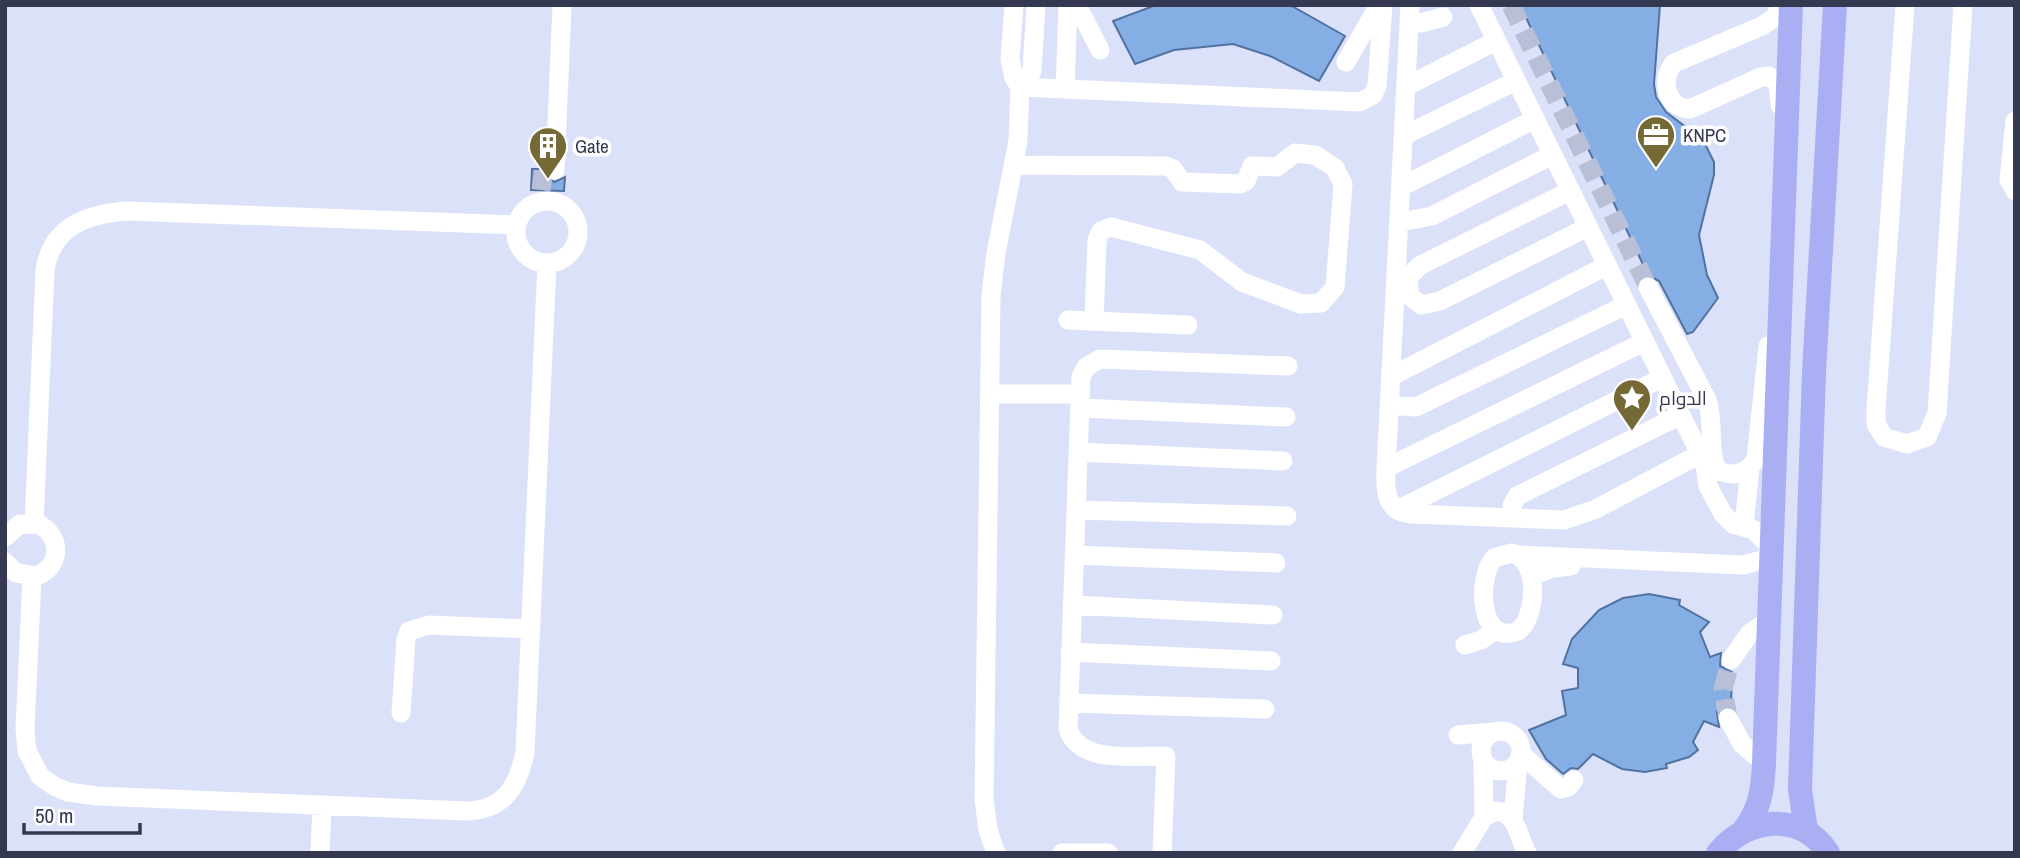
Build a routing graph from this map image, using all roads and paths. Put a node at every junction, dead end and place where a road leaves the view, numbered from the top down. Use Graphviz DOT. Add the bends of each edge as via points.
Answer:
graph roads {
  1 [pos="551,5"];
  2 [pos="562,5"];
  3 [pos="1014,5"];
  4 [pos="1036,5"];
  5 [pos="1068,5"];
  6 [pos="1077,5"];
  7 [pos="1381,5"];
  8 [pos="1479,5"];
  9 [pos="1782,5"];
  10 [pos="1791,5"];
  11 [pos="1835,5"];
  12 [pos="1905,5"];
  13 [pos="1963,5"];
  14 [pos="1410,13"];
  15 [pos="1443,17"];
  16 [pos="1496,41"];
  17 [pos="1100,50"];
  18 [pos="1346,62"];
  19 [pos="1516,80"];
  20 [pos="1407,86"];
  21 [pos="1020,87"];
  22 [pos="1065,90"];
  23 [pos="1535,119"];
  24 [pos="2015,121"];
  25 [pos="1405,135"];
  26 [pos="1552,155"];
  27 [pos="1786,157"];
  28 [pos="1015,165"];
  29 [pos="1403,186"];
  30 [pos="1570,191"];
  31 [pos="2015,191"];
  32 [pos="1401,222"];
  33 [pos="517,225"];
  34 [pos="1588,227"];
  35 [pos="1783,233"];
  36 [pos="547,263"];
  37 [pos="1606,266"];
  38 [pos="1648,287"];
  39 [pos="1626,305"];
  40 [pos="1068,320"];
  41 [pos="1094,321"];
  42 [pos="1188,325"];
  43 [pos="1644,342"];
  44 [pos="1288,366"];
  45 [pos="1814,372"];
  46 [pos="1392,376"];
  47 [pos="1662,378"];
  48 [pos="989,394"];
  49 [pos="1080,401"];
  50 [pos="1390,405"];
  51 [pos="1681,415"];
  52 [pos="1286,417"];
  53 [pos="1078,452"];
  54 [pos="1283,461"];
  55 [pos="1708,463"];
  56 [pos="1386,468"];
  57 [pos="1750,468"];
  58 [pos="1076,510"];
  59 [pos="1397,510"];
  60 [pos="1287,516"];
  61 [pos="1513,518"];
  62 [pos="33,523"];
  63 [pos="1744,525"];
  64 [pos="5,537"];
  65 [pos="1773,550"];
  66 [pos="1074,555"];
  67 [pos="1519,555"];
  68 [pos="5,562"];
  69 [pos="1276,563"];
  70 [pos="1532,576"];
  71 [pos="32,577"];
  72 [pos="1772,592"];
  73 [pos="1072,605"];
  74 [pos="1273,615"];
  75 [pos="1770,620"];
  76 [pos="1490,622"];
  77 [pos="531,629"];
  78 [pos="1466,638"];
  79 [pos="1070,652"];
  80 [pos="1731,660"];
  81 [pos="1271,661"];
  82 [pos="1069,703"];
  83 [pos="1265,709"];
  84 [pos="401,713"];
  85 [pos="1728,718"];
  86 [pos="1493,732"];
  87 [pos="1501,761"];
  88 [pos="1765,762"];
  89 [pos="1574,780"];
  90 [pos="321,805"];
  91 [pos="1484,817"];
  92 [pos="1513,819"];
  93 [pos="1744,830"];
  94 [pos="1806,831"];
  95 [pos="320,853"];
  96 [pos="996,853"];
  97 [pos="1062,853"];
  98 [pos="1108,853"];
  99 [pos="1162,853"];
  100 [pos="1462,853"];
  101 [pos="1527,853"];
  102 [pos="1718,853"];
  103 [pos="1828,853"];
  1 -- 2 [label="street" via="550,169"];
  3 -- 21 [label="street" via="1010,59"];
  4 -- 21 [label="street" via="1031,71"];
  5 -- 22 [label="street"];
  6 -- 17 [label="street"];
  7 -- 18 [label="street"];
  7 -- 22 [label="street" via="1377,86 1365,101"];
  8 -- 16 [label="street"];
  9 -- 27 [label="street" via="1762,26 1674,63 1666,73 1666,86 1673,102 1690,109 1769,76 1778,84"];
  10 -- 27 [label="main road"];
  11 -- 45 [label="main road"];
  12 -- 13 [label="street" via="1876,424 1884,437 1907,444 1927,437 1937,413"];
  14 -- 15 [label="street" via="1421,23"];
  14 -- 20 [label="street"];
  16 -- 19 [label="street"];
  16 -- 20 [label="street"];
  19 -- 23 [label="street"];
  19 -- 25 [label="street"];
  20 -- 25 [label="street"];
  21 -- 22 [label="street"];
  21 -- 28 [label="street"];
  23 -- 26 [label="street"];
  23 -- 29 [label="street"];
  24 -- 31 [label="street" via="2009,180"];
  25 -- 29 [label="street"];
  26 -- 30 [label="street"];
  26 -- 32 [label="street" via="1432,216"];
  27 -- 35 [label="main road"];
  28 -- 41 [label="street" via="1166,166 1182,182 1240,184 1248,178 1251,166 1280,166 1299,153 1325,159 1340,176 1344,192 1336,279 1331,294 1321,303 1301,304 1242,282 1200,250 1111,228 1101,231 1097,240"];
  28 -- 48 [label="street" via="993,274"];
  29 -- 32 [label="street"];
  30 -- 34 [label="street"];
  30 -- 34 [label="street" via="1419,266 1408,278 1410,296 1421,305 1440,301"];
  32 -- 46 [label="street"];
  33 -- 36 [label="street" via="522,251 530,259"];
  33 -- 36 [label="street" via="526,209 548,197 577,220 577,243 563,260"];
  33 -- 62 [label="street" via="127,211 95,215 72,225 50,251 45,270"];
  34 -- 37 [label="street"];
  35 -- 45 [label="main road" via="1795,208 1810,208"];
  35 -- 57 [label="street" via="1758,453"];
  35 -- 65 [label="main road"];
  36 -- 77 [label="street"];
  37 -- 39 [label="street"];
  37 -- 46 [label="street"];
  38 -- 55 [label="street" via="1707,400 1713,457"];
  39 -- 43 [label="street"];
  39 -- 50 [label="street" via="1416,407"];
  40 -- 41 [label="street"];
  41 -- 42 [label="street"];
  43 -- 47 [label="street"];
  43 -- 56 [label="street"];
  44 -- 49 [label="street" via="1100,359 1083,372"];
  45 -- 94 [label="main road" via="1800,789"];
  46 -- 50 [label="street"];
  47 -- 51 [label="street"];
  47 -- 59 [label="street"];
  48 -- 49 [label="street"];
  48 -- 96 [label="street" via="984,799"];
  49 -- 52 [label="street"];
  49 -- 53 [label="street"];
  50 -- 56 [label="street"];
  51 -- 55 [label="street"];
  51 -- 61 [label="street" via="1517,496"];
  53 -- 54 [label="street"];
  53 -- 58 [label="street"];
  55 -- 57 [label="street" via="1738,474"];
  55 -- 61 [label="street" via="1573,518"];
  55 -- 63 [label="street" via="1708,486 1723,514 1733,524"];
  56 -- 59 [label="street" via="1386,496"];
  57 -- 63 [label="street"];
  58 -- 60 [label="street"];
  58 -- 66 [label="street"];
  59 -- 61 [label="street"];
  62 -- 64 [label="street" via="20,524"];
  62 -- 71 [label="street" via="51,533 57,552 48,570"];
  63 -- 65 [label="street"];
  65 -- 67 [label="street" via="1762,560 1743,565"];
  65 -- 72 [label="main road"];
  66 -- 69 [label="street"];
  66 -- 73 [label="street"];
  67 -- 70 [label="street"];
  67 -- 76 [label="street" via="1499,555 1490,563 1486,575"];
  68 -- 71 [label="street" via="16,573"];
  70 -- 72 [label="street" via="1563,566 1742,575 1759,579"];
  70 -- 76 [label="street" via="1527,622 1512,633"];
  71 -- 90 [label="street" via="25,740 30,760 46,780 85,795"];
  72 -- 75 [label="main road"];
  73 -- 74 [label="street"];
  73 -- 79 [label="street"];
  75 -- 80 [label="street" via="1750,633"];
  75 -- 88 [label="main road"];
  76 -- 78 [label="street" via="1481,640"];
  77 -- 84 [label="street" via="429,625 409,631"];
  77 -- 90 [label="street" via="525,752 516,784 501,802 484,810 466,811"];
  79 -- 81 [label="street"];
  79 -- 82 [label="street"];
  82 -- 83 [label="street"];
  82 -- 99 [label="street" via="1071,736 1086,751 1166,756"];
  85 -- 88 [label="street" via="1742,744"];
  86 -- 87 [label="street" via="1484,740"];
  86 -- 87 [label="street" via="1511,733 1519,742"];
  86 -- 87 [label="street" via="1457,741"];
  87 -- 89 [label="street" via="1561,789"];
  87 -- 91 [label="street"];
  87 -- 92 [label="street"];
  88 -- 93 [label="main road" via="1754,817"];
  90 -- 95 [label="street"];
  91 -- 92 [label="street" via="1503,811"];
  91 -- 100 [label="street"];
  92 -- 101 [label="street"];
  93 -- 94 [label="main road" via="1775,822"];
  93 -- 102 [label="main road"];
  94 -- 103 [label="main road"];
  97 -- 98 [label="street"];
}
